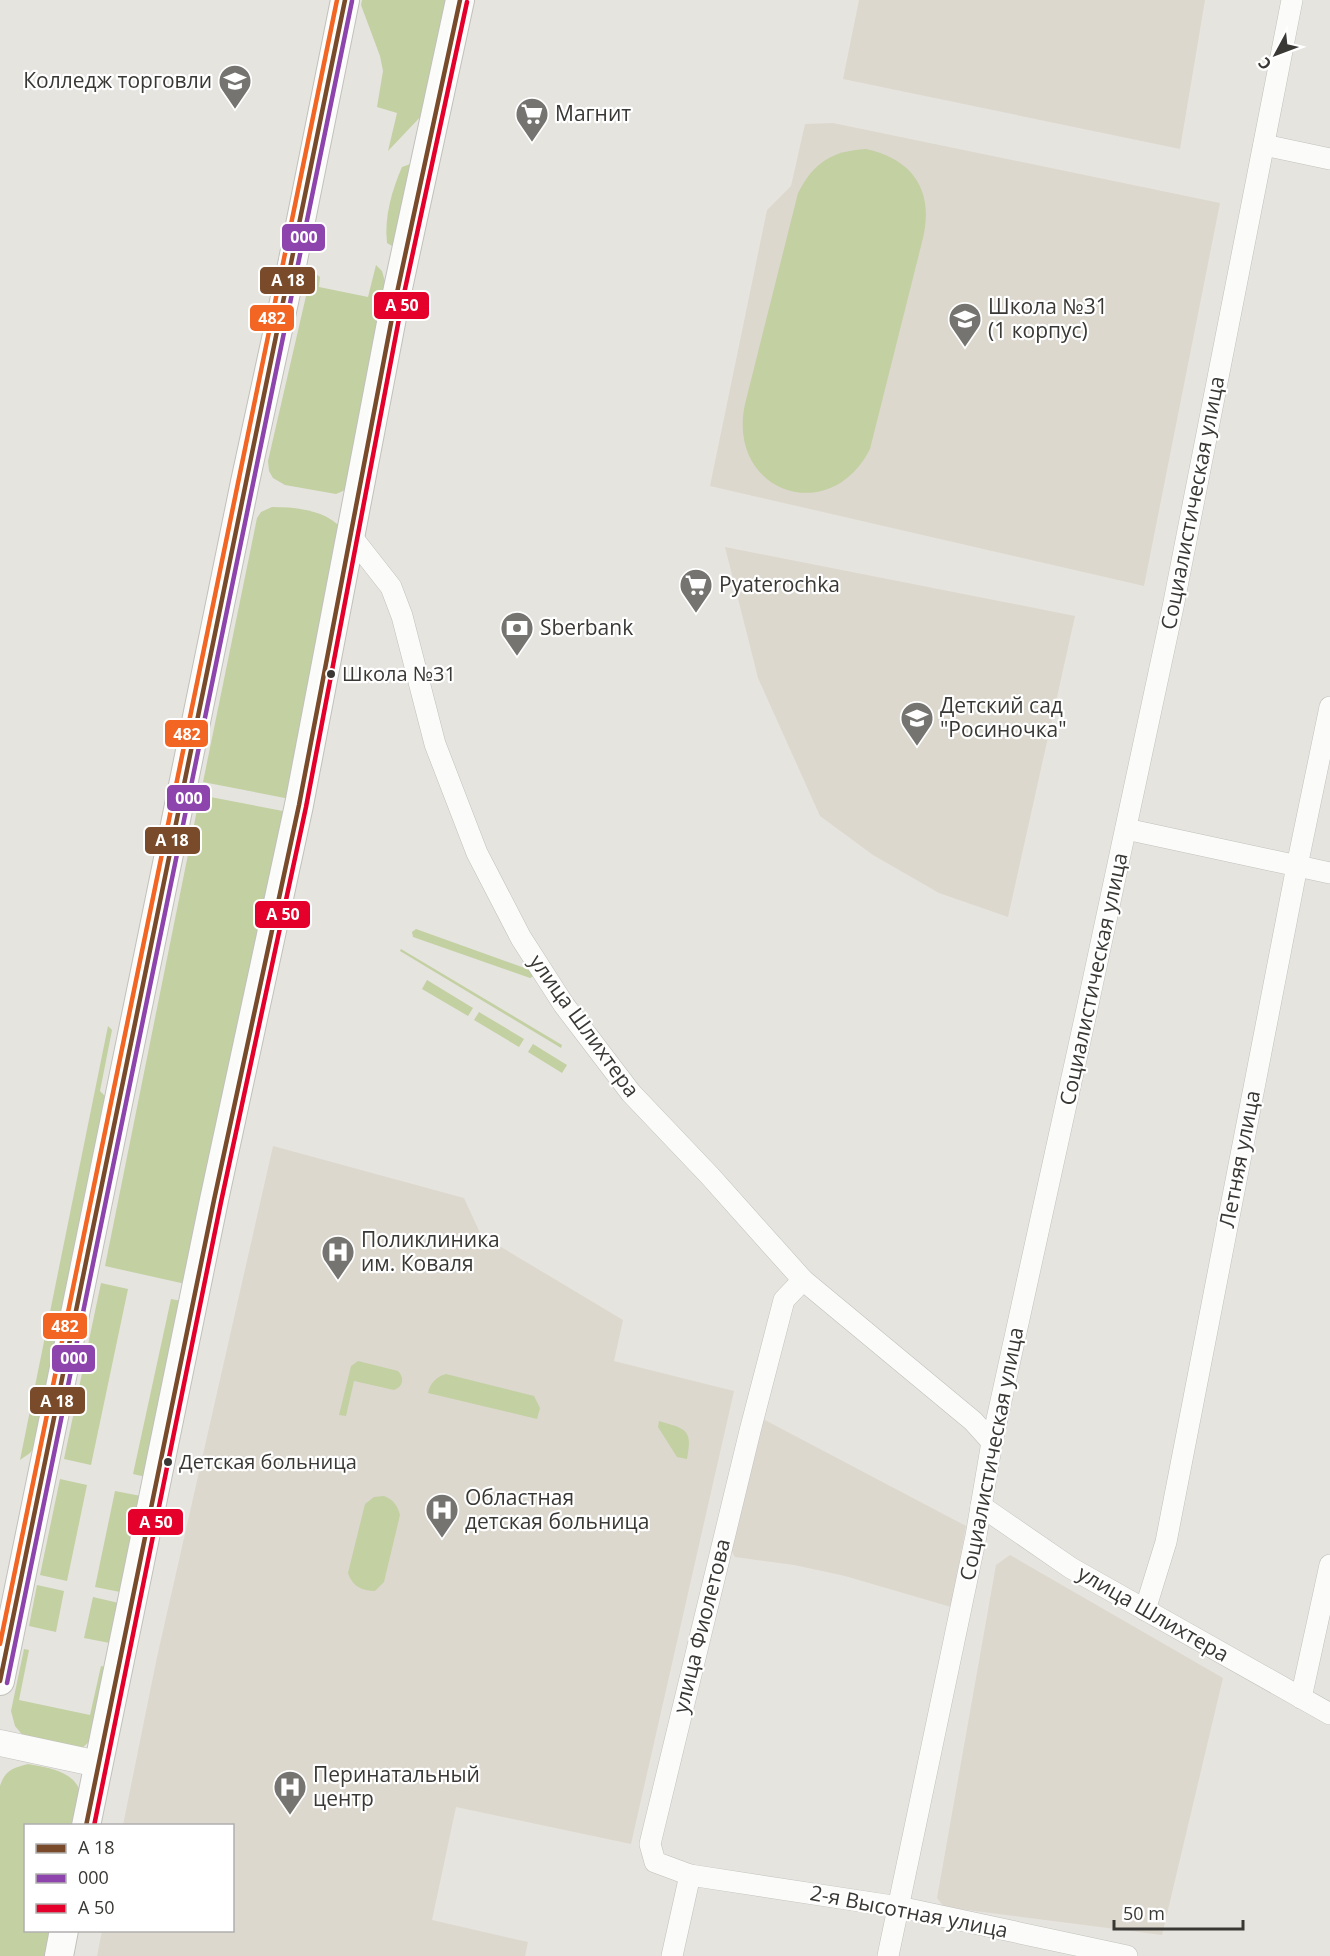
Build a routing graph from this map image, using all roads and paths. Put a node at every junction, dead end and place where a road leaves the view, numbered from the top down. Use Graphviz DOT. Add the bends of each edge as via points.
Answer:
graph roads {
  1 [pos="345,0"];
  2 [pos="460,0"];
  3 [pos="1293,0"];
  4 [pos="1264,145"];
  5 [pos="1330,159"];
  6 [pos="351,536"];
  7 [pos="1330,707"];
  8 [pos="1126,830"];
  9 [pos="1297,866"];
  10 [pos="1330,873"];
  11 [pos="802,1280"];
  12 [pos="992,1442"];
  13 [pos="981,1506"];
  14 [pos="1330,1565"];
  15 [pos="1145,1610"];
  16 [pos="0,1681"];
  17 [pos="1301,1698"];
  18 [pos="1330,1714"];
  19 [pos="0,1743"];
  20 [pos="98,1764"];
  21 [pos="86,1824"];
  22 [pos="690,1875"];
  23 [pos="899,1907"];
  24 [pos="64,1932"];
  25 [pos="1079,1951"];
  26 [pos="59,1956"];
  27 [pos="672,1956"];
  28 [pos="888,1956"];
  29 [pos="1127,1956"];
  1 -- 16 [label="main road"];
  2 -- 6 [label="main road" via="395,302"];
  3 -- 4 [label="street, Социалистическая улица"];
  4 -- 5 [label="street"];
  4 -- 8 [label="street, Социалистическая улица"];
  6 -- 11 [label="street, улица Шлихтера" via="391,587 435,744 477,853 520,938 564,1005 631,1093"];
  6 -- 20 [label="main road" via="299,805"];
  7 -- 9 [label="street, Летняя улица"];
  8 -- 9 [label="street"];
  8 -- 12 [label="street, Социалистическая улица"];
  9 -- 10 [label="street"];
  9 -- 15 [label="street, Летняя улица" via="1168,1531"];
  11 -- 12 [label="street, улица Шлихтера" via="973,1421"];
  11 -- 22 [label="street, улица Фиолетова" via="784,1300 781,1310 650,1844 654,1862"];
  12 -- 13 [label="street, Социалистическая улица"];
  13 -- 15 [label="street, улица Шлихтера" via="1071,1568"];
  13 -- 23 [label="street, Социалистическая улица"];
  14 -- 17 [label="street"];
  15 -- 17 [label="street, улица Шлихтера"];
  17 -- 18 [label="street, улица Шлихтера"];
  19 -- 20 [label="street"];
  20 -- 21 [label="main road"];
  22 -- 23 [label="street, 2-я Высотная улица"];
  22 -- 27 [label="street"];
  23 -- 25 [label="street, 2-я Высотная улица"];
  23 -- 28 [label="street, Социалистическая улица"];
  24 -- 26 [label="main road"];
  25 -- 29 [label="street, 2-я Высотная улица"];
}
